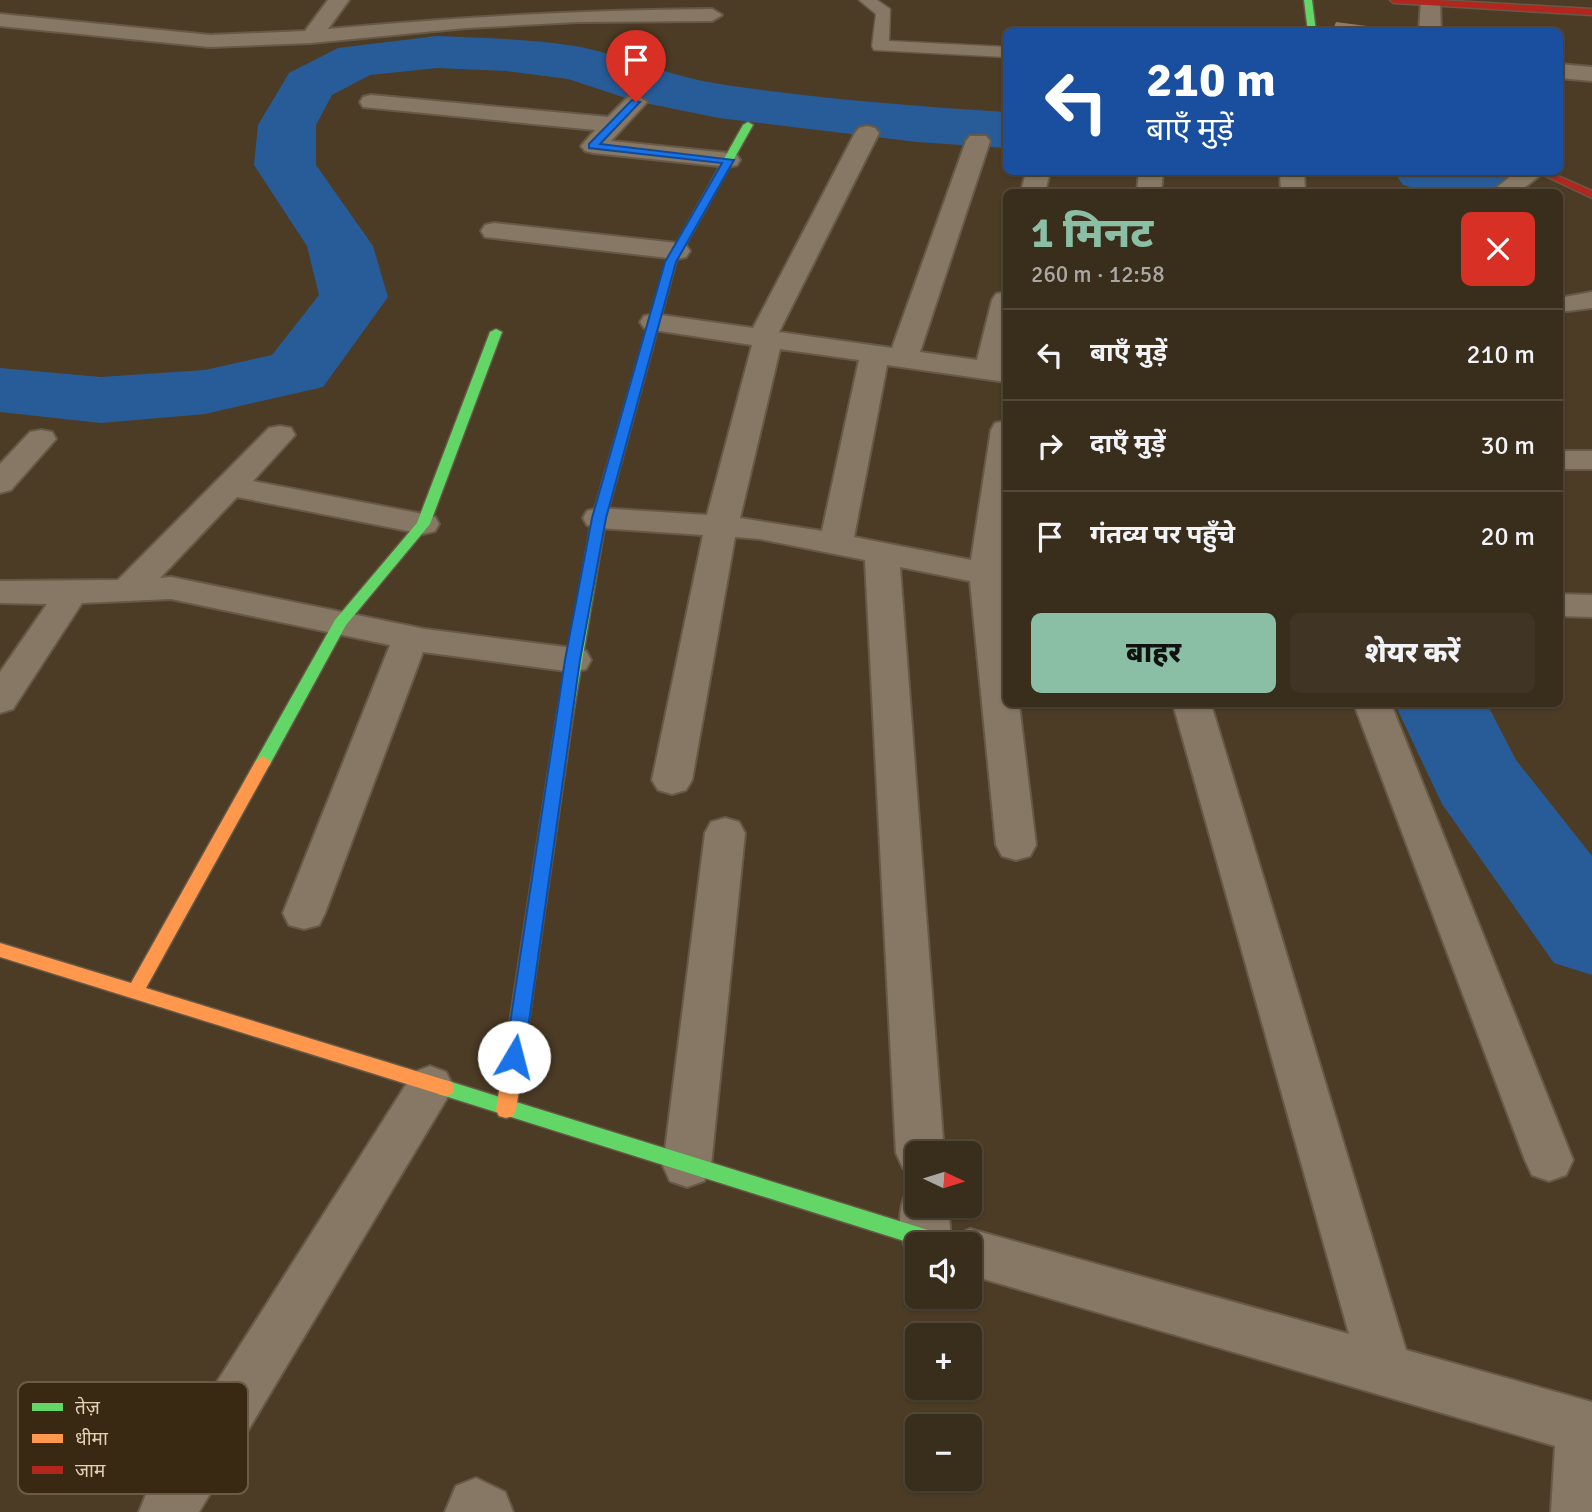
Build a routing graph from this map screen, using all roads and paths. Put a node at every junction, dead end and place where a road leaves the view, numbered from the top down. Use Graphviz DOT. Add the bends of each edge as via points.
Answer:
graph roads {
  1 [pos="339,0"];
  2 [pos="867,0"];
  3 [pos="1308,0"];
  4 [pos="1394,0"];
  5 [pos="1592,1"];
  6 [pos="1430,2"];
  7 [pos="65,6"];
  8 [pos="1548,6"];
  9 [pos="1592,12"];
  10 [pos="712,15"];
  11 [pos="0,20"];
  12 [pos="38,24"];
  13 [pos="1312,28"];
  14 [pos="1430,28"];
  15 [pos="310,37"];
  16 [pos="1003,52"];
  17 [pos="1563,71"];
  18 [pos="1592,74"];
  19 [pos="371,102"];
  20 [pos="636,102"];
  21 [pos="613,125"];
  22 [pos="748,125"];
  23 [pos="867,133"];
  24 [pos="978,141"];
  25 [pos="729,160"];
  26 [pos="1549,175"];
  27 [pos="1592,195"];
  28 [pos="494,231"];
  29 [pos="677,251"];
  30 [pos="1592,300"];
  31 [pos="1564,305"];
  32 [pos="654,322"];
  33 [pos="1003,327"];
  34 [pos="496,332"];
  35 [pos="765,338"];
  36 [pos="889,356"];
  37 [pos="998,371"];
  38 [pos="280,435"];
  39 [pos="41,439"];
  40 [pos="1563,460"];
  41 [pos="1592,460"];
  42 [pos="1003,474"];
  43 [pos="0,483"];
  44 [pos="231,486"];
  45 [pos="599,518"];
  46 [pos="423,524"];
  47 [pos="721,526"];
  48 [pos="836,544"];
  49 [pos="882,554"];
  50 [pos="996,576"];
  51 [pos="128,590"];
  52 [pos="0,592"];
  53 [pos="72,593"];
  54 [pos="1563,605"];
  55 [pos="1592,606"];
  56 [pos="340,624"];
  57 [pos="411,638"];
  58 [pos="573,660"];
  59 [pos="1003,670"];
  60 [pos="0,700"];
  61 [pos="1006,707"];
  62 [pos="1193,707"];
  63 [pos="1373,707"];
  64 [pos="671,780"];
  65 [pos="725,834"];
  66 [pos="1016,845"];
  67 [pos="304,913"];
  68 [pos="0,950"];
  69 [pos="135,992"];
  70 [pos="430,1086"];
  71 [pos="506,1110"];
  72 [pos="919,1141"];
  73 [pos="1549,1160"];
  74 [pos="687,1166"];
  75 [pos="930,1232"];
  76 [pos="982,1248"];
  77 [pos="1386,1371"];
  78 [pos="247,1382"];
  79 [pos="1588,1427"];
  80 [pos="178,1494"];
  81 [pos="167,1512"];
  82 [pos="473,1512"];
  83 [pos="485,1512"];
  84 [pos="1579,1512"];
  1 -- 15 [label="street"];
  2 -- 16 [label="lane" via="884,12 880,46"];
  3 -- 13 [label="street"];
  4 -- 6 [label="street"];
  5 -- 8 [label="street"];
  6 -- 8 [label="street"];
  6 -- 14 [label="street"];
  7 -- 12 [label="street"];
  8 -- 9 [label="street"];
  10 -- 15 [label="street" via="466,22"];
  11 -- 12 [label="street"];
  12 -- 15 [label="street" via="210,41"];
  17 -- 18 [label="street"];
  19 -- 21 [label="street"];
  20 -- 21 [label="street"];
  21 -- 25 [label="street" via="593,146"];
  22 -- 25 [label="street"];
  23 -- 35 [label="street"];
  24 -- 36 [label="street"];
  25 -- 29 [label="street"];
  26 -- 27 [label="street"];
  28 -- 29 [label="street"];
  29 -- 32 [label="street"];
  30 -- 31 [label="street"];
  32 -- 35 [label="street"];
  32 -- 45 [label="street"];
  33 -- 37 [label="street"];
  34 -- 46 [label="street"];
  35 -- 36 [label="street"];
  35 -- 47 [label="street"];
  36 -- 37 [label="street"];
  36 -- 48 [label="street"];
  38 -- 44 [label="street"];
  39 -- 43 [label="street"];
  40 -- 41 [label="street"];
  42 -- 50 [label="street"];
  44 -- 46 [label="street"];
  44 -- 51 [label="street"];
  45 -- 47 [label="street"];
  45 -- 58 [label="street"];
  46 -- 56 [label="street"];
  47 -- 48 [label="street"];
  47 -- 64 [label="street"];
  48 -- 49 [label="street"];
  49 -- 50 [label="street"];
  49 -- 72 [label="street"];
  50 -- 59 [label="street"];
  51 -- 53 [label="street"];
  51 -- 56 [label="street" via="171,588"];
  52 -- 53 [label="street"];
  53 -- 60 [label="street"];
  54 -- 55 [label="street"];
  56 -- 57 [label="street"];
  56 -- 69 [label="street"];
  57 -- 58 [label="street"];
  57 -- 67 [label="street"];
  58 -- 71 [label="street"];
  61 -- 66 [label="street"];
  62 -- 77 [label="street"];
  63 -- 73 [label="street"];
  65 -- 74 [label="street"];
  68 -- 69 [label="street"];
  69 -- 70 [label="street"];
  70 -- 71 [label="street"];
  70 -- 78 [label="street"];
  71 -- 74 [label="street"];
  74 -- 75 [label="street"];
  76 -- 77 [label="street"];
  77 -- 79 [label="street"];
  79 -- 84 [label="street"];
  80 -- 81 [label="street"];
  82 -- 83 [label="street" via="476,1506"];
}
